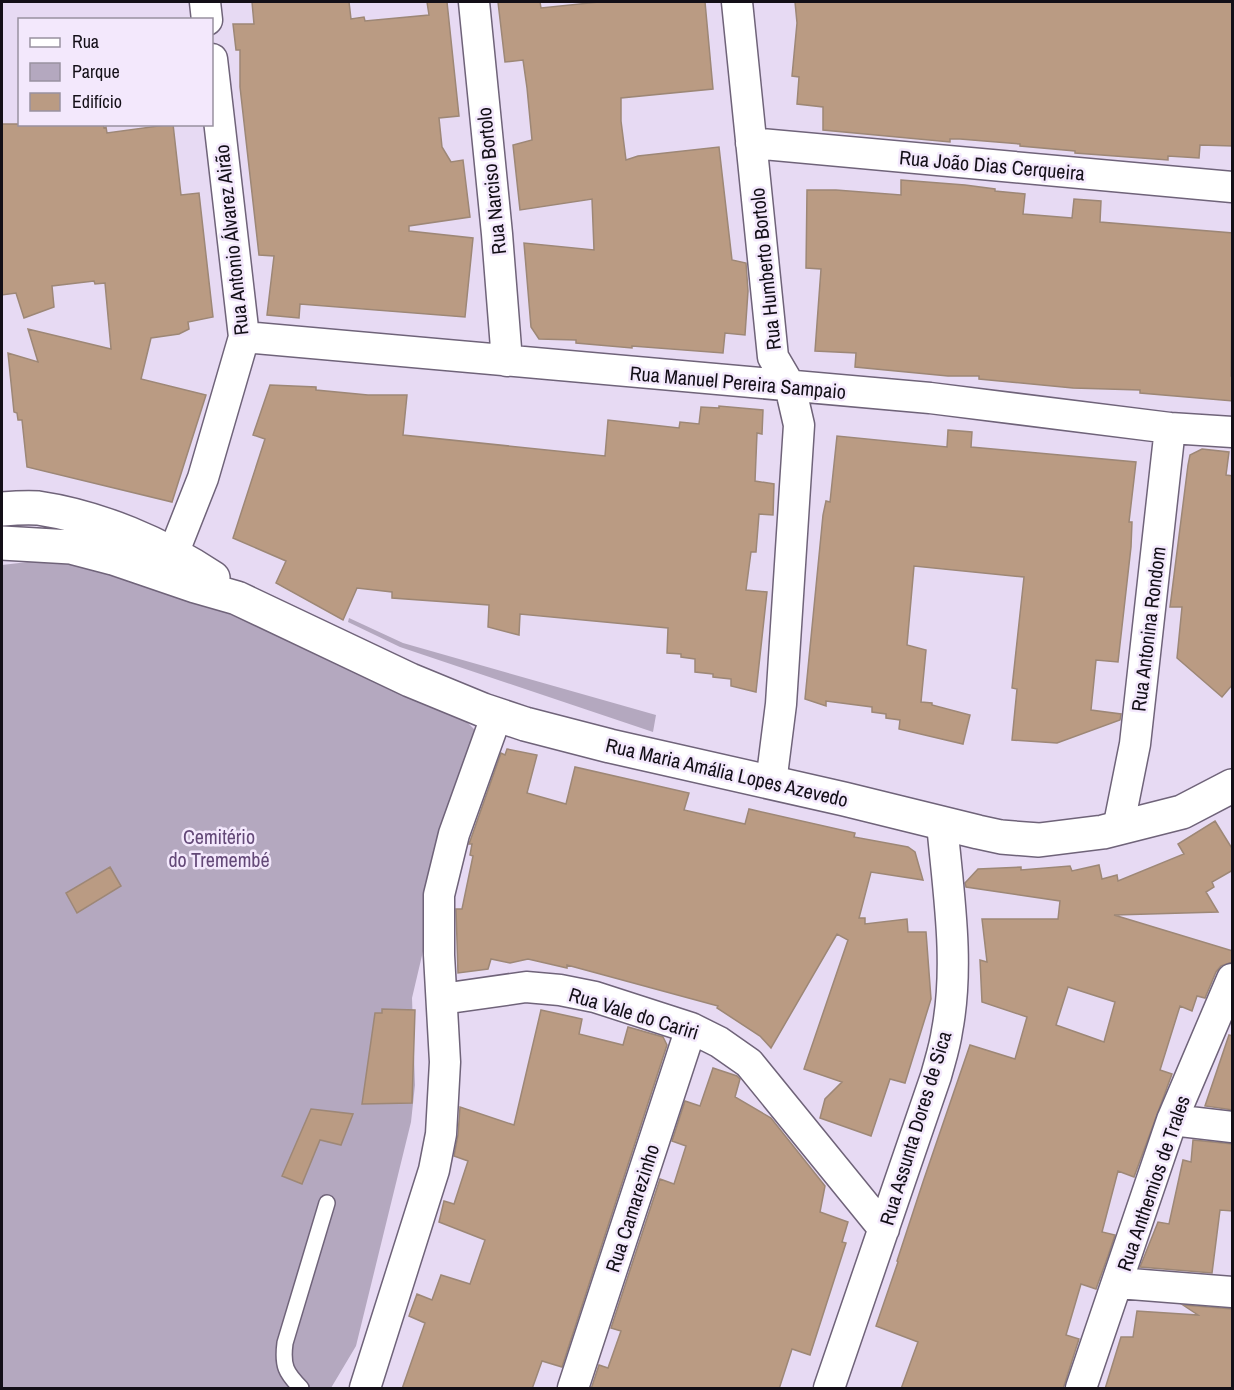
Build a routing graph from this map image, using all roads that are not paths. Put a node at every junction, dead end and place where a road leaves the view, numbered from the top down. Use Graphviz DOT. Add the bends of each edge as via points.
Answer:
graph roads {
  1 [pos="205,2"];
  2 [pos="474,2"];
  3 [pos="737,2"];
  4 [pos="207,18"];
  5 [pos="213,68"];
  6 [pos="751,143"];
  7 [pos="1233,188"];
  8 [pos="244,337"];
  9 [pos="507,361"];
  10 [pos="790,386"];
  11 [pos="1170,428"];
  12 [pos="1233,432"];
  13 [pos="2,509"];
  14 [pos="2,543"];
  15 [pos="172,554"];
  16 [pos="237,598"];
  17 [pos="496,714"];
  18 [pos="771,783"];
  19 [pos="1233,786"];
  20 [pos="942,823"];
  21 [pos="1118,829"];
  22 [pos="1233,979"];
  23 [pos="442,999"];
  24 [pos="692,1028"];
  25 [pos="1172,1120"];
  26 [pos="1233,1127"];
  27 [pos="327,1203"];
  28 [pos="884,1229"];
  29 [pos="1118,1283"];
  30 [pos="1233,1292"];
  31 [pos="301,1389"];
  32 [pos="366,1389"];
  33 [pos="573,1389"];
  34 [pos="829,1389"];
  35 [pos="1081,1389"];
  1 -- 4 [label="street"];
  2 -- 9 [label="street, Rua Narciso Bortolo"];
  3 -- 6 [label="street, Rua Humberto Bortolo"];
  5 -- 8 [label="street, Rua Antonio Álvarez Airão"];
  6 -- 7 [label="street, Rua João Dias Cerqueira"];
  6 -- 10 [label="street, Rua Humberto Bortolo" via="773,357"];
  8 -- 9 [label="street, Rua Manuel Pereira Sampaio"];
  8 -- 15 [label="street, Rua Antonio Álvarez Airão" via="202,478"];
  9 -- 10 [label="street, Rua Manuel Pereira Sampaio"];
  10 -- 11 [label="street, Rua Manuel Pereira Sampaio" via="930,398"];
  10 -- 18 [label="street, Rua Humberto Bortolo" via="799,425 781,704"];
  11 -- 12 [label="street, Rua Manuel Pereira Sampaio"];
  11 -- 21 [label="street, Rua Antonina Rondom" via="1135,744"];
  13 -- 15 [label="main road, Rua Maria Amália Lopes Azevedo" via="37,508 66,514 108,526"];
  14 -- 16 [label="main road, Rua Maria Amália Lopes Azevedo" via="72,547"];
  15 -- 16 [label="main road, Rua Maria Amália Lopes Azevedo"];
  16 -- 17 [label="main road, Rua Maria Amália Lopes Azevedo" via="410,680"];
  17 -- 18 [label="main road, Rua Maria Amália Lopes Azevedo" via="610,746"];
  17 -- 23 [label="street" via="443,872 439,895"];
  18 -- 20 [label="main road, Rua Maria Amália Lopes Azevedo"];
  19 -- 21 [label="main road, Rua Maria Amália Lopes Azevedo" via="1182,812"];
  20 -- 21 [label="main road, Rua Maria Amália Lopes Azevedo" via="1001,837 1039,840"];
  20 -- 28 [label="street, Rua Assunta Dores de Sica" via="952,931 948,1030"];
  22 -- 25 [label="street, Rua Anthemios de Trales"];
  23 -- 24 [label="street, Rua Vale do Cariri" via="526,987 560,990"];
  23 -- 32 [label="street" via="445,1093 434,1170"];
  24 -- 28 [label="street, Rua Vale do Cariri" via="749,1064"];
  24 -- 33 [label="street, Rua Camarezinho"];
  25 -- 26 [label="street"];
  25 -- 29 [label="street, Rua Anthemios de Trales"];
  27 -- 31 [label="lane" via="284,1350 285,1368"];
  28 -- 34 [label="street, Rua Assunta Dores de Sica"];
  29 -- 30 [label="street"];
  29 -- 35 [label="street, Rua Anthemios de Trales"];
}
